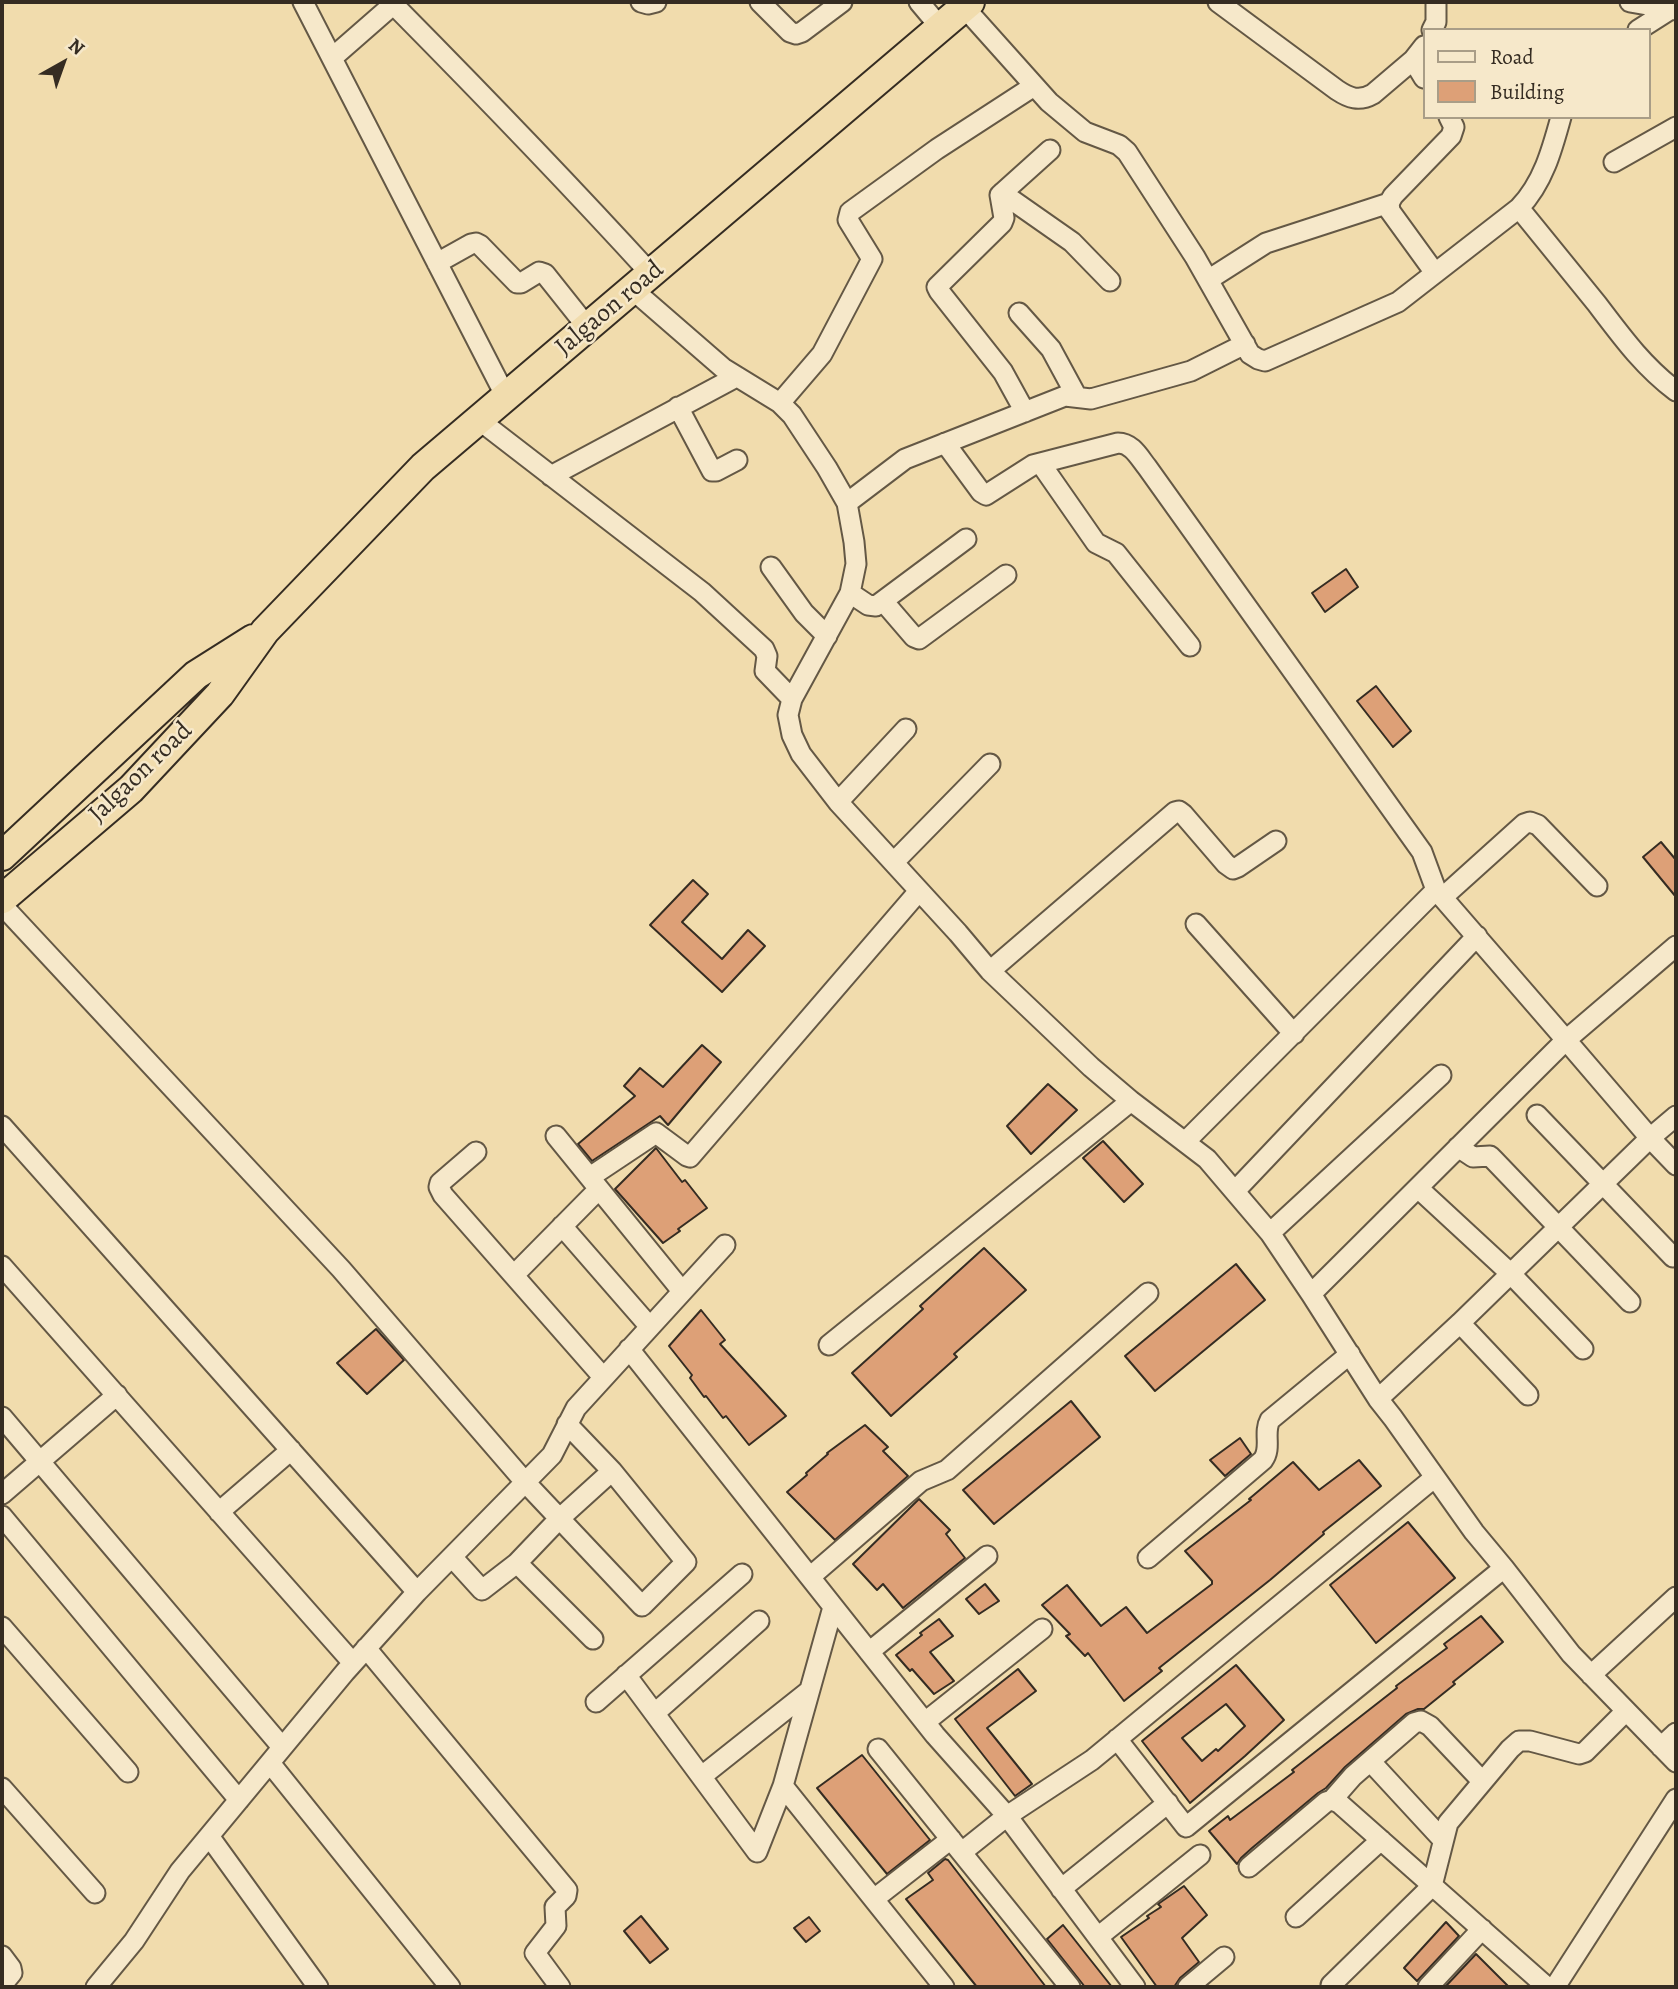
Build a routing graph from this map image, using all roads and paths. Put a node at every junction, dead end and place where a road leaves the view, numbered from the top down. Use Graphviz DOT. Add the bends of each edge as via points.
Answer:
graph roads {
  1 [pos="303,2"];
  2 [pos="641,2"];
  3 [pos="656,2"];
  4 [pos="760,2"];
  5 [pos="842,2"];
  6 [pos="919,2"];
  7 [pos="1217,2"];
  8 [pos="1436,2"];
  9 [pos="1630,2"];
  10 [pos="395,3"];
  11 [pos="967,4"];
  12 [pos="1674,10"];
  13 [pos="940,27"];
  14 [pos="1434,28"];
  15 [pos="1641,28"];
  16 [pos="1419,53"];
  17 [pos="332,58"];
  18 [pos="1034,86"];
  19 [pos="1451,119"];
  20 [pos="1560,119"];
  21 [pos="1676,127"];
  22 [pos="1050,150"];
  23 [pos="1614,163"];
  24 [pos="1002,193"];
  25 [pos="1390,203"];
  26 [pos="1518,208"];
  27 [pos="437,263"];
  28 [pos="1436,273"];
  29 [pos="1208,279"];
  30 [pos="1110,281"];
  31 [pos="641,282"];
  32 [pos="1019,313"];
  33 [pos="588,328"];
  34 [pos="1245,344"];
  35 [pos="736,377"];
  36 [pos="1676,391"];
  37 [pos="506,397"];
  38 [pos="1077,397"];
  39 [pos="780,402"];
  40 [pos="678,407"];
  41 [pos="1025,412"];
  42 [pos="479,420"];
  43 [pos="945,443"];
  44 [pos="737,460"];
  45 [pos="1041,464"];
  46 [pos="551,476"];
  47 [pos="846,503"];
  48 [pos="966,539"];
  49 [pos="771,567"];
  50 [pos="1006,575"];
  51 [pos="850,593"];
  52 [pos="883,601"];
  53 [pos="265,631"];
  54 [pos="827,636"];
  55 [pos="1190,646"];
  56 [pos="792,699"];
  57 [pos="906,729"];
  58 [pos="990,764"];
  59 [pos="838,802"];
  60 [pos="1276,841"];
  61 [pos="2,856"];
  62 [pos="894,862"];
  63 [pos="1597,886"];
  64 [pos="919,891"];
  65 [pos="1439,894"];
  66 [pos="2,899"];
  67 [pos="2,905"];
  68 [pos="1196,924"];
  69 [pos="1477,936"];
  70 [pos="1676,946"];
  71 [pos="990,971"];
  72 [pos="1294,1034"];
  73 [pos="1566,1040"];
  74 [pos="1441,1076"];
  75 [pos="1131,1101"];
  76 [pos="1537,1115"];
  77 [pos="1676,1116"];
  78 [pos="2,1126"];
  79 [pos="556,1136"];
  80 [pos="1650,1138"];
  81 [pos="1185,1142"];
  82 [pos="1458,1147"];
  83 [pos="475,1152"];
  84 [pos="1676,1166"];
  85 [pos="594,1183"];
  86 [pos="1604,1183"];
  87 [pos="1418,1188"];
  88 [pos="1235,1191"];
  89 [pos="562,1226"];
  90 [pos="1558,1228"];
  91 [pos="1270,1233"];
  92 [pos="725,1244"];
  93 [pos="1672,1257"];
  94 [pos="2,1266"];
  95 [pos="1510,1273"];
  96 [pos="513,1275"];
  97 [pos="682,1291"];
  98 [pos="1148,1293"];
  99 [pos="1311,1294"];
  100 [pos="1630,1302"];
  101 [pos="1460,1323"];
  102 [pos="650,1326"];
  103 [pos="829,1345"];
  104 [pos="629,1349"];
  105 [pos="1583,1349"];
  106 [pos="1350,1354"];
  107 [pos="603,1377"];
  108 [pos="117,1395"];
  109 [pos="1528,1395"];
  110 [pos="1378,1399"];
  111 [pos="2,1417"];
  112 [pos="568,1424"];
  113 [pos="291,1450"];
  114 [pos="40,1461"];
  115 [pos="612,1471"];
  116 [pos="1434,1478"];
  117 [pos="525,1482"];
  118 [pos="2,1494"];
  119 [pos="219,1512"];
  120 [pos="2,1516"];
  121 [pos="559,1519"];
  122 [pos="987,1556"];
  123 [pos="452,1557"];
  124 [pos="1149,1558"];
  125 [pos="517,1563"];
  126 [pos="1504,1568"];
  127 [pos="742,1574"];
  128 [pos="810,1577"];
  129 [pos="417,1592"];
  130 [pos="1676,1597"];
  131 [pos="833,1607"];
  132 [pos="759,1621"];
  133 [pos="2,1627"];
  134 [pos="1042,1629"];
  135 [pos="593,1639"];
  136 [pos="869,1652"];
  137 [pos="360,1656"];
  138 [pos="626,1675"];
  139 [pos="1591,1675"];
  140 [pos="810,1691"];
  141 [pos="596,1702"];
  142 [pos="1626,1711"];
  143 [pos="654,1713"];
  144 [pos="925,1722"];
  145 [pos="1676,1733"];
  146 [pos="1117,1739"];
  147 [pos="1661,1747"];
  148 [pos="878,1749"];
  149 [pos="276,1755"];
  150 [pos="1371,1762"];
  151 [pos="1676,1762"];
  152 [pos="128,1772"];
  153 [pos="702,1776"];
  154 [pos="1482,1782"];
  155 [pos="783,1786"];
  156 [pos="2,1788"];
  157 [pos="1676,1799"];
  158 [pos="239,1800"];
  159 [pos="1332,1800"];
  160 [pos="1168,1803"];
  161 [pos="1007,1816"];
  162 [pos="209,1836"];
  163 [pos="1381,1840"];
  164 [pos="1443,1840"];
  165 [pos="956,1846"];
  166 [pos="1200,1855"];
  167 [pos="1249,1867"];
  168 [pos="1432,1886"];
  169 [pos="1061,1889"];
  170 [pos="95,1893"];
  171 [pos="874,1899"];
  172 [pos="1296,1917"];
  173 [pos="1482,1929"];
  174 [pos="1098,1937"];
  175 [pos="2,1956"];
  176 [pos="1224,1957"];
  177 [pos="936,1983"];
  178 [pos="2,1985"];
  179 [pos="1331,1985"];
  180 [pos="96,1987"];
  181 [pos="318,1987"];
  182 [pos="450,1987"];
  183 [pos="561,1987"];
  184 [pos="1070,1987"];
  185 [pos="1135,1987"];
  186 [pos="1188,1987"];
  187 [pos="1427,1987"];
  188 [pos="1547,1987"];
  189 [pos="1555,1987"];
  1 -- 17 [label="street"];
  2 -- 3 [label="street"];
  4 -- 5 [label="street" via="796,34"];
  6 -- 13 [label="street"];
  7 -- 16 [label="street" via="1348,97 1366,99"];
  8 -- 14 [label="street"];
  9 -- 12 [label="street"];
  10 -- 17 [label="street"];
  10 -- 31 [label="street" via="497,109"];
  11 -- 13 [label="highway, Jalgaon road"];
  11 -- 18 [label="street"];
  12 -- 15 [label="street"];
  13 -- 31 [label="highway, Jalgaon road"];
  17 -- 27 [label="street"];
  18 -- 29 [label="street" via="1085,132 1123,148"];
  18 -- 39 [label="street" via="850,212 848,220 872,259 822,354"];
  19 -- 25 [label="street" via="1451,136"];
  20 -- 26 [label="street" via="1540,180"];
  21 -- 23 [label="street"];
  22 -- 24 [label="street"];
  24 -- 30 [label="street" via="1072,242"];
  24 -- 41 [label="street" via="1002,223 937,287 1003,372"];
  25 -- 28 [label="street" via="1390,211"];
  25 -- 29 [label="street" via="1266,243"];
  26 -- 28 [label="street"];
  26 -- 36 [label="street" via="1616,331 1654,374"];
  27 -- 33 [label="street" via="471,244 480,245 517,283 539,272 545,274"];
  27 -- 37 [label="street"];
  28 -- 34 [label="street" via="1390,306 1265,361 1250,354"];
  29 -- 34 [label="street"];
  31 -- 33 [label="highway, Jalgaon road"];
  31 -- 35 [label="street"];
  32 -- 38 [label="street" via="1051,349"];
  33 -- 37 [label="highway, Jalgaon road"];
  34 -- 38 [label="street" via="1191,371 1091,399"];
  35 -- 39 [label="street"];
  35 -- 40 [label="street"];
  37 -- 42 [label="highway, Jalgaon road"];
  38 -- 41 [label="street" via="1065,396"];
  39 -- 47 [label="street"];
  40 -- 44 [label="street" via="712,471"];
  40 -- 46 [label="street"];
  41 -- 43 [label="street"];
  42 -- 46 [label="street"];
  42 -- 53 [label="highway, Jalgaon road" via="423,467"];
  43 -- 45 [label="street" via="986,495"];
  43 -- 47 [label="street" via="905,459"];
  45 -- 55 [label="street" via="1096,542 1116,554"];
  45 -- 65 [label="street" via="1118,443 1130,446 1422,852"];
  46 -- 56 [label="street" via="712,599 764,649 765,671"];
  47 -- 51 [label="street" via="856,564"];
  48 -- 52 [label="street"];
  49 -- 54 [label="street"];
  50 -- 52 [label="street" via="919,639"];
  51 -- 52 [label="street" via="872,606"];
  51 -- 54 [label="street"];
  53 -- 61 [label="highway, Jalgaon road" via="196,675"];
  53 -- 66 [label="highway, Jalgaon road" via="220,694 131,789"];
  54 -- 56 [label="street"];
  56 -- 59 [label="street" via="788,715 792,735"];
  57 -- 59 [label="street"];
  58 -- 62 [label="street"];
  59 -- 62 [label="street"];
  60 -- 71 [label="street" via="1233,869 1183,814 1175,812"];
  62 -- 64 [label="street"];
  63 -- 65 [label="street" via="1530,822"];
  64 -- 71 [label="street"];
  64 -- 85 [label="street" via="690,1157 656,1133"];
  65 -- 69 [label="street"];
  65 -- 72 [label="street"];
  67 -- 117 [label="street" via="341,1269"];
  68 -- 72 [label="street"];
  69 -- 73 [label="street"];
  69 -- 88 [label="street"];
  70 -- 73 [label="street"];
  71 -- 75 [label="street"];
  72 -- 81 [label="street"];
  73 -- 80 [label="street"];
  73 -- 82 [label="street"];
  74 -- 91 [label="street"];
  75 -- 81 [label="street"];
  75 -- 103 [label="street"];
  76 -- 86 [label="street"];
  77 -- 80 [label="street"];
  78 -- 113 [label="street"];
  79 -- 85 [label="street"];
  80 -- 84 [label="street"];
  80 -- 86 [label="street"];
  81 -- 88 [label="street" via="1207,1158"];
  82 -- 87 [label="street"];
  82 -- 90 [label="street" via="1473,1157 1494,1160"];
  83 -- 96 [label="street" via="439,1187"];
  85 -- 89 [label="street"];
  85 -- 97 [label="street"];
  86 -- 90 [label="street"];
  86 -- 93 [label="street"];
  87 -- 95 [label="street"];
  87 -- 99 [label="street"];
  88 -- 91 [label="street"];
  89 -- 96 [label="street"];
  89 -- 102 [label="street"];
  90 -- 95 [label="street"];
  90 -- 100 [label="street"];
  91 -- 99 [label="street"];
  92 -- 97 [label="street"];
  94 -- 108 [label="street"];
  95 -- 101 [label="street"];
  95 -- 105 [label="street"];
  96 -- 107 [label="street"];
  97 -- 102 [label="street"];
  98 -- 128 [label="street" via="947,1470 920,1481"];
  99 -- 106 [label="street"];
  101 -- 109 [label="street"];
  101 -- 110 [label="street"];
  102 -- 104 [label="street"];
  104 -- 107 [label="street"];
  104 -- 128 [label="street"];
  106 -- 110 [label="street"];
  106 -- 124 [label="street" via="1270,1420 1268,1452 1263,1460"];
  107 -- 112 [label="street"];
  108 -- 114 [label="street"];
  108 -- 119 [label="street"];
  110 -- 116 [label="street"];
  111 -- 114 [label="street"];
  112 -- 115 [label="street"];
  112 -- 117 [label="street" via="552,1455"];
  113 -- 119 [label="street"];
  113 -- 129 [label="street"];
  114 -- 118 [label="street"];
  114 -- 149 [label="street"];
  115 -- 121 [label="street"];
  115 -- 121 [label="street" via="686,1562 642,1606"];
  116 -- 126 [label="street"];
  116 -- 146 [label="street"];
  117 -- 121 [label="street"];
  117 -- 123 [label="street"];
  119 -- 137 [label="street"];
  120 -- 158 [label="street"];
  121 -- 125 [label="street"];
  122 -- 136 [label="street"];
  123 -- 125 [label="street" via="482,1590"];
  123 -- 129 [label="street"];
  125 -- 135 [label="street"];
  126 -- 139 [label="street"];
  126 -- 160 [label="street" via="1186,1826"];
  127 -- 138 [label="street"];
  128 -- 131 [label="street"];
  129 -- 137 [label="street"];
  130 -- 139 [label="street"];
  131 -- 136 [label="street"];
  131 -- 140 [label="street"];
  132 -- 143 [label="street"];
  133 -- 152 [label="street"];
  134 -- 144 [label="street"];
  136 -- 144 [label="street"];
  137 -- 149 [label="street"];
  137 -- 183 [label="street" via="567,1889 555,1907 554,1928 535,1953"];
  138 -- 141 [label="street"];
  138 -- 143 [label="street"];
  139 -- 142 [label="street"];
  140 -- 153 [label="street"];
  140 -- 155 [label="street"];
  142 -- 147 [label="street"];
  142 -- 154 [label="street" via="1579,1754 1519,1741"];
  143 -- 153 [label="street"];
  144 -- 161 [label="street"];
  145 -- 147 [label="street"];
  146 -- 160 [label="street"];
  146 -- 161 [label="street"];
  147 -- 151 [label="street"];
  148 -- 165 [label="street"];
  149 -- 158 [label="street"];
  149 -- 182 [label="street"];
  150 -- 154 [label="street" via="1421,1721"];
  150 -- 159 [label="street"];
  150 -- 164 [label="street"];
  153 -- 155 [label="street" via="757,1852"];
  154 -- 164 [label="street" via="1448,1823"];
  155 -- 171 [label="street"];
  156 -- 170 [label="street"];
  157 -- 189 [label="street"];
  158 -- 162 [label="street"];
  159 -- 163 [label="street"];
  159 -- 167 [label="street"];
  160 -- 169 [label="street"];
  161 -- 165 [label="street"];
  161 -- 169 [label="street"];
  162 -- 180 [label="street"];
  162 -- 181 [label="street"];
  163 -- 168 [label="street"];
  163 -- 172 [label="street"];
  164 -- 168 [label="street"];
  165 -- 171 [label="street"];
  165 -- 184 [label="street"];
  166 -- 174 [label="street"];
  168 -- 173 [label="street"];
  168 -- 179 [label="street"];
  169 -- 174 [label="street"];
  171 -- 177 [label="street"];
  173 -- 187 [label="street"];
  173 -- 188 [label="street"];
  174 -- 185 [label="street"];
  175 -- 178 [label="street" via="12,1973"];
  176 -- 186 [label="street"];
}
